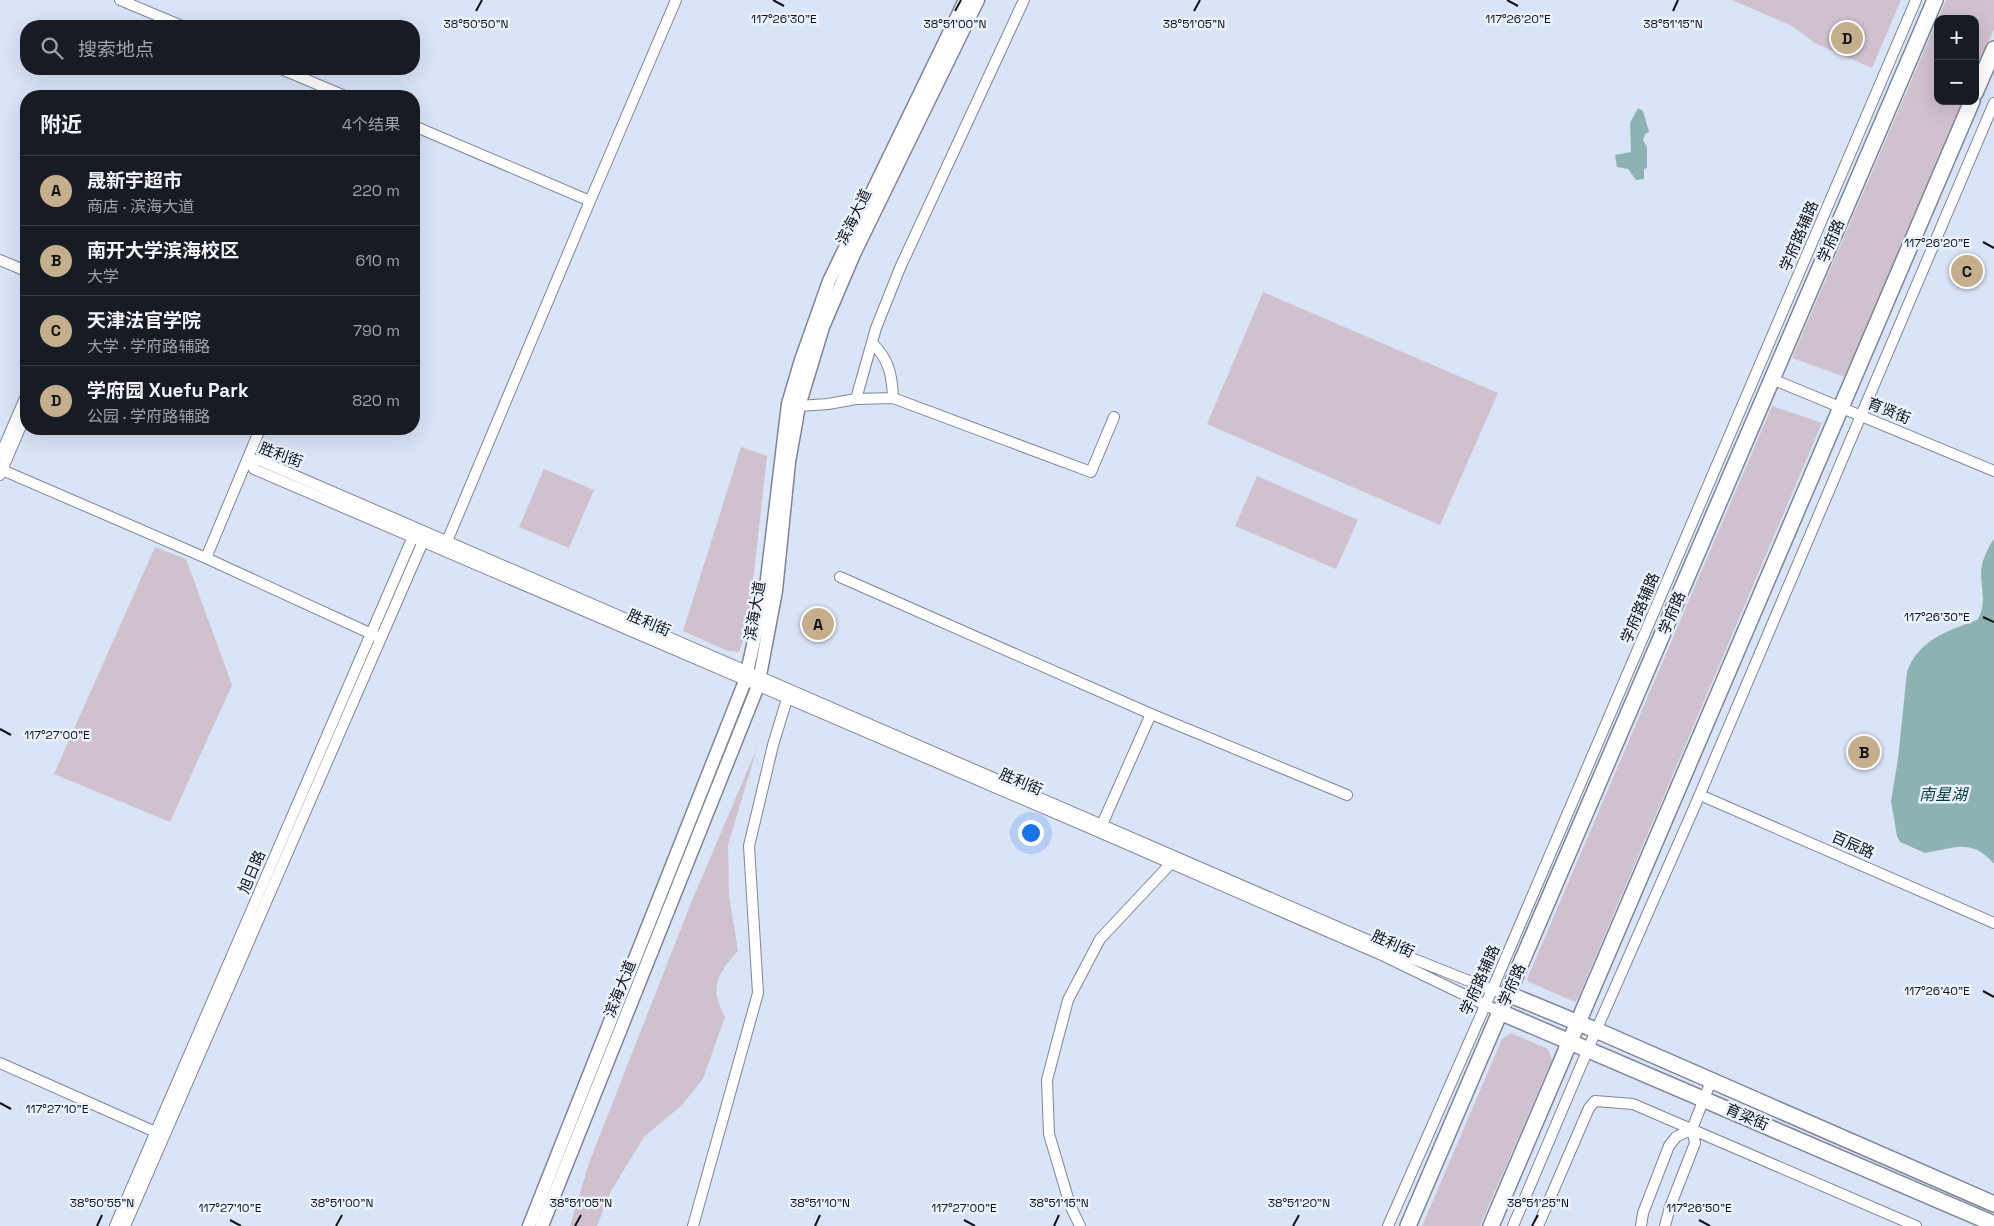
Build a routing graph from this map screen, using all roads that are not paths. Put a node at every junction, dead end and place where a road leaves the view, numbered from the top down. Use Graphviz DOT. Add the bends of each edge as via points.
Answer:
graph roads {
  1 [pos="120,0"];
  2 [pos="676,0"];
  3 [pos="965,0"];
  4 [pos="978,0"];
  5 [pos="1024,0"];
  6 [pos="1916,0"];
  7 [pos="1935,0"];
  8 [pos="168,20"];
  9 [pos="1994,49"];
  10 [pos="295,75"];
  11 [pos="1979,84"];
  12 [pos="331,90"];
  13 [pos="1994,102"];
  14 [pos="1970,105"];
  15 [pos="420,129"];
  16 [pos="590,201"];
  17 [pos="0,260"];
  18 [pos="20,268"];
  19 [pos="872,343"];
  20 [pos="1772,379"];
  21 [pos="893,398"];
  22 [pos="856,399"];
  23 [pos="799,406"];
  24 [pos="1840,408"];
  25 [pos="20,410"];
  26 [pos="1860,416"];
  27 [pos="1114,417"];
  28 [pos="20,428"];
  29 [pos="258,435"];
  30 [pos="0,456"];
  31 [pos="248,459"];
  32 [pos="1,471"];
  33 [pos="1994,471"];
  34 [pos="420,536"];
  35 [pos="445,546"];
  36 [pos="206,558"];
  37 [pos="840,577"];
  38 [pos="376,636"];
  39 [pos="746,677"];
  40 [pos="759,682"];
  41 [pos="787,699"];
  42 [pos="1151,714"];
  43 [pos="1346,795"];
  44 [pos="1700,795"];
  45 [pos="1100,828"];
  46 [pos="1174,860"];
  47 [pos="1994,923"];
  48 [pos="1492,990"];
  49 [pos="1508,994"];
  50 [pos="1486,1004"];
  51 [pos="1500,1012"];
  52 [pos="1578,1023"];
  53 [pos="1597,1030"];
  54 [pos="1570,1042"];
  55 [pos="1588,1049"];
  56 [pos="0,1063"];
  57 [pos="1711,1081"];
  58 [pos="1703,1099"];
  59 [pos="1692,1129"];
  60 [pos="159,1134"];
  61 [pos="1994,1204"];
  62 [pos="1994,1224"];
  63 [pos="115,1226"];
  64 [pos="124,1226"];
  65 [pos="529,1226"];
  66 [pos="542,1226"];
  67 [pos="693,1226"];
  68 [pos="1080,1226"];
  69 [pos="1388,1226"];
  70 [pos="1408,1226"];
  71 [pos="1491,1226"];
  72 [pos="1513,1226"];
  73 [pos="1538,1226"];
  74 [pos="1641,1226"];
  75 [pos="1665,1226"];
  76 [pos="1916,1226"];
  1 -- 8 [label="street"];
  2 -- 16 [label="street"];
  3 -- 39 [label="main road, 滨海大道" via="829,281 801,360 788,404 766,587"];
  4 -- 23 [label="main road, 滨海大道" via="838,288"];
  5 -- 19 [label="street" via="900,268"];
  6 -- 48 [label="street, 学府路辅路"];
  7 -- 20 [label="highway, 学府路"];
  9 -- 11 [label="highway"];
  10 -- 12 [label="street"];
  13 -- 26 [label="street"];
  14 -- 24 [label="highway"];
  15 -- 16 [label="street"];
  16 -- 35 [label="street"];
  17 -- 18 [label="street"];
  19 -- 21 [label="street" via="883,353 890,368"];
  19 -- 22 [label="street"];
  20 -- 24 [label="street, 育贤街"];
  20 -- 49 [label="highway, 学府路"];
  21 -- 22 [label="street"];
  21 -- 27 [label="street" via="1091,472"];
  22 -- 23 [label="street"];
  23 -- 40 [label="main road, 滨海大道" via="776,591"];
  24 -- 26 [label="street, 育贤街"];
  24 -- 52 [label="highway"];
  25 -- 30 [label="street"];
  26 -- 33 [label="street, 育贤街"];
  26 -- 44 [label="street"];
  28 -- 32 [label="street"];
  29 -- 31 [label="street"];
  31 -- 34 [label="street, 胜利街" via="259,460"];
  31 -- 36 [label="street"];
  32 -- 36 [label="street"];
  34 -- 35 [label="street, 胜利街"];
  34 -- 38 [label="street, 旭日路"];
  35 -- 39 [label="street, 胜利街"];
  36 -- 38 [label="street"];
  37 -- 42 [label="street"];
  38 -- 60 [label="street, 旭日路"];
  39 -- 40 [label="street, 胜利街"];
  39 -- 65 [label="main road, 滨海大道"];
  40 -- 41 [label="street, 胜利街"];
  40 -- 45 [label="street, 胜利街"];
  40 -- 66 [label="main road, 滨海大道"];
  41 -- 45 [label="street, 胜利街"];
  41 -- 67 [label="street" via="749,846 758,993"];
  42 -- 43 [label="street"];
  42 -- 45 [label="street"];
  44 -- 47 [label="street, 百辰路"];
  44 -- 53 [label="street"];
  45 -- 46 [label="street, 胜利街"];
  46 -- 48 [label="street, 胜利街"];
  46 -- 50 [label="street, 胜利街"];
  46 -- 68 [label="street" via="1100,938 1068,1000 1047,1080 1049,1134 1070,1205"];
  48 -- 49 [label="street, 胜利街"];
  48 -- 50 [label="street, 学府路辅路"];
  49 -- 51 [label="highway, 学府路"];
  49 -- 52 [label="highway, 育梁街"];
  50 -- 51 [label="street, 胜利街"];
  50 -- 69 [label="street, 学府路辅路"];
  51 -- 54 [label="highway, 育梁街"];
  51 -- 70 [label="highway, 学府路"];
  52 -- 53 [label="highway, 育梁街"];
  52 -- 54 [label="highway"];
  53 -- 55 [label="street"];
  53 -- 57 [label="highway, 育梁街"];
  54 -- 55 [label="highway, 育梁街"];
  54 -- 71 [label="highway"];
  55 -- 58 [label="highway, 育梁街"];
  55 -- 72 [label="street"];
  56 -- 60 [label="street"];
  57 -- 58 [label="street"];
  57 -- 61 [label="highway, 育梁街"];
  58 -- 59 [label="street"];
  58 -- 62 [label="highway, 育梁街"];
  59 -- 73 [label="street" via="1633,1104 1595,1102 1589,1108"];
  59 -- 74 [label="street" via="1676,1136 1669,1146"];
  59 -- 75 [label="street" via="1695,1144"];
  59 -- 76 [label="street"];
  60 -- 63 [label="street, 旭日路"];
  60 -- 64 [label="street, 旭日路"];
}
